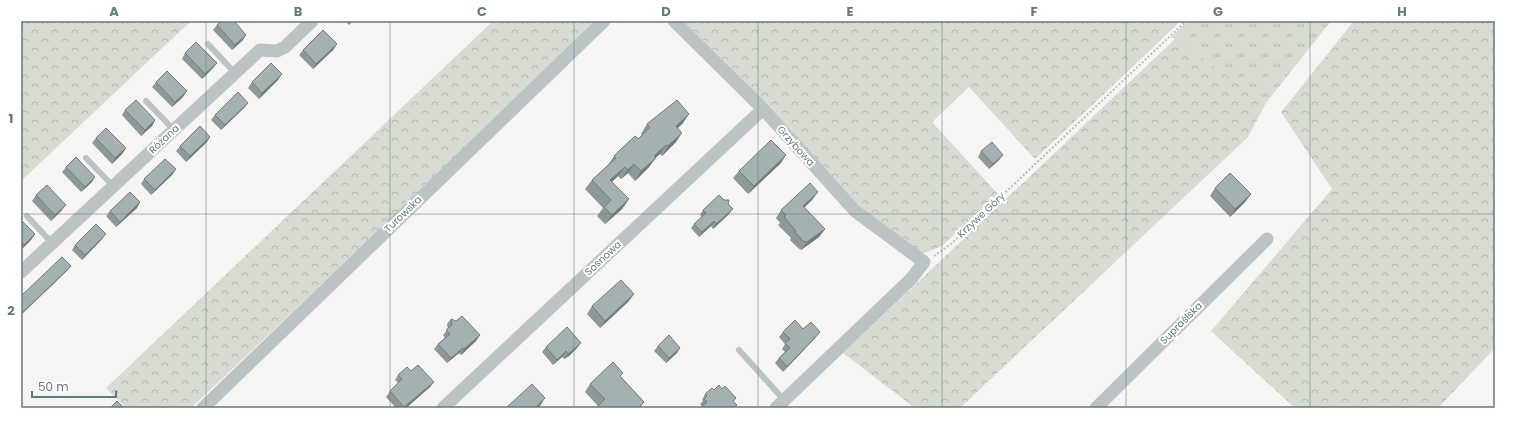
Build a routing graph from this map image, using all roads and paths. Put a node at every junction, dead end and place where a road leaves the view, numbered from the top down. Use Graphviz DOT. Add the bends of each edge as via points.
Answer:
graph roads {
  1 [pos="312,21"];
  2 [pos="604,21"];
  3 [pos="674,21"];
  4 [pos="1186,21"];
  5 [pos="208,44"];
  6 [pos="235,73"];
  7 [pos="146,101"];
  8 [pos="763,109"];
  9 [pos="174,130"];
  10 [pos="86,158"];
  11 [pos="113,186"];
  12 [pos="27,216"];
  13 [pos="1267,239"];
  14 [pos="52,243"];
  15 [pos="924,262"];
  16 [pos="21,272"];
  17 [pos="739,350"];
  18 [pos="780,404"];
  19 [pos="203,408"];
  20 [pos="443,408"];
  21 [pos="1096,408"];
  1 -- 6 [label="street, Różana" via="285,47 277,51 260,50"];
  2 -- 19 [label="street, Turowska"];
  3 -- 8 [label="street, Grzybowa"];
  4 -- 15 [label="path, Krzywe Góry" via="951,244"];
  5 -- 6 [label="lane"];
  6 -- 9 [label="street, Różana"];
  7 -- 9 [label="lane"];
  8 -- 15 [label="street, Grzybowa" via="854,212"];
  8 -- 20 [label="street, Sosnowa"];
  9 -- 11 [label="street, Różana"];
  10 -- 11 [label="lane"];
  11 -- 14 [label="street, Różana"];
  12 -- 14 [label="lane"];
  13 -- 21 [label="street, Supraślska"];
  14 -- 16 [label="street, Różana"];
  15 -- 18 [label="street" via="911,279"];
  17 -- 18 [label="lane"];
}
